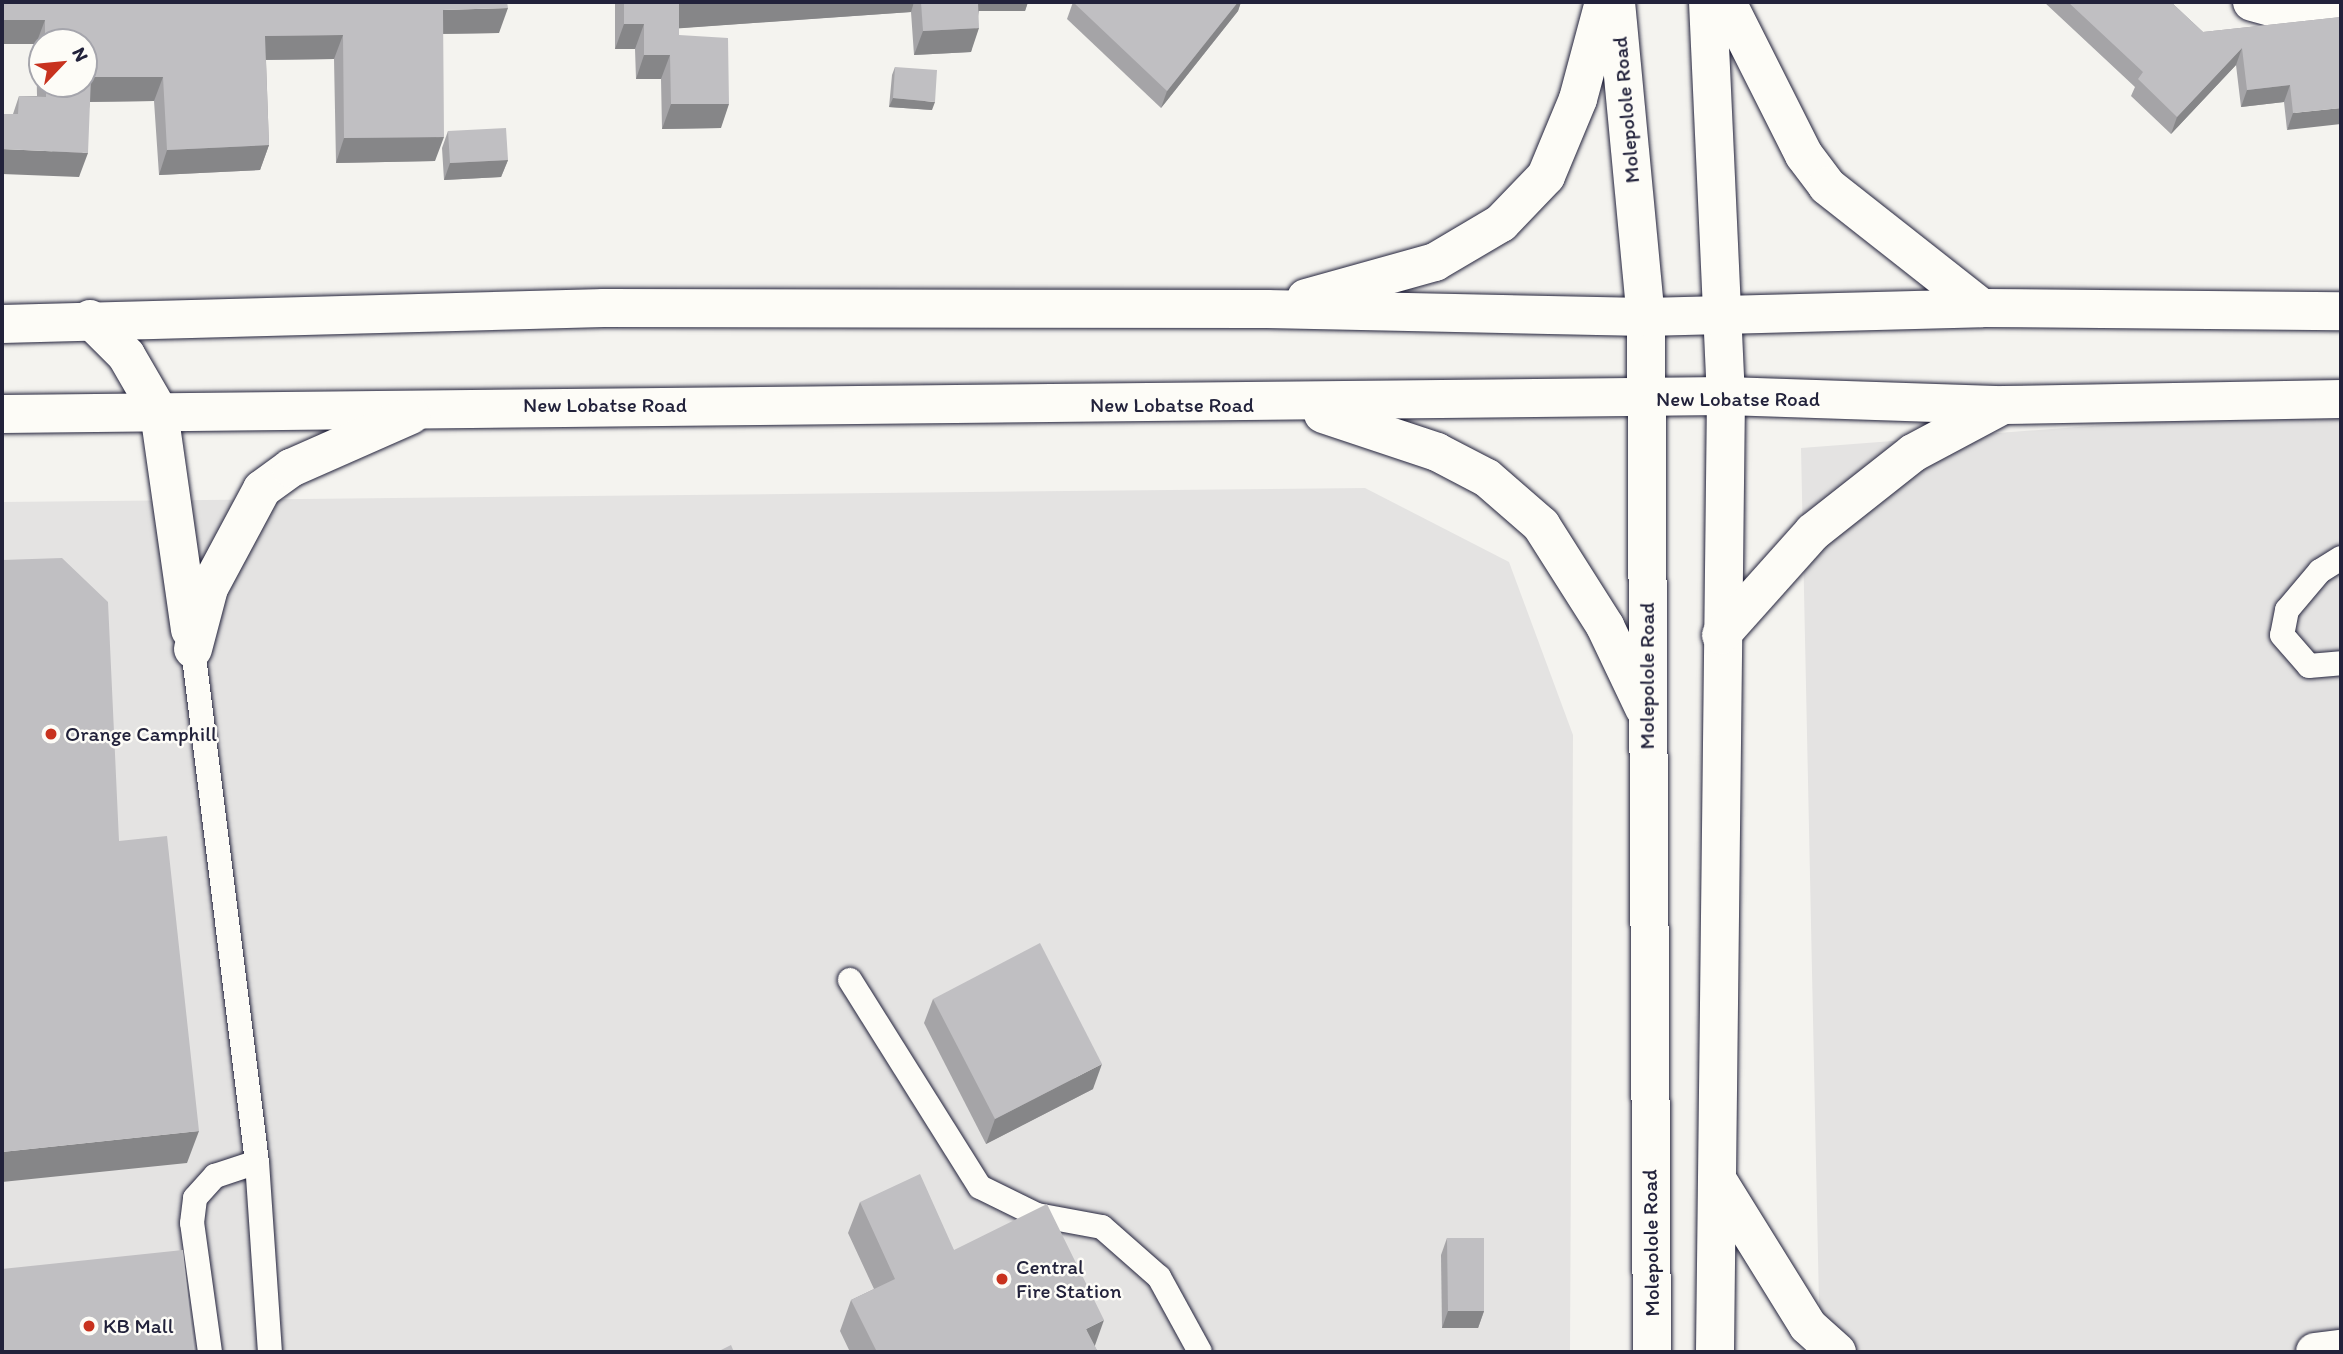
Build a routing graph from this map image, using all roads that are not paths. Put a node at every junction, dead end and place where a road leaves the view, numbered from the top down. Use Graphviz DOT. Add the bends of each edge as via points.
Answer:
graph roads {
  1 [pos="1604,2"];
  2 [pos="1616,2"];
  3 [pos="1708,2"];
  4 [pos="1727,2"];
  5 [pos="2252,2"];
  6 [pos="2341,5"];
  7 [pos="1982,307"];
  8 [pos="1267,309"];
  9 [pos="2341,311"];
  10 [pos="1725,312"];
  11 [pos="1646,317"];
  12 [pos="89,319"];
  13 [pos="2,324"];
  14 [pos="1726,396"];
  15 [pos="1647,399"];
  16 [pos="2341,399"];
  17 [pos="435,405"];
  18 [pos="1298,405"];
  19 [pos="2003,405"];
  20 [pos="159,412"];
  21 [pos="2,414"];
  22 [pos="2341,558"];
  23 [pos="1721,635"];
  24 [pos="193,649"];
  25 [pos="2341,663"];
  26 [pos="1646,713"];
  27 [pos="850,980"];
  28 [pos="257,1162"];
  29 [pos="1720,1184"];
  30 [pos="2341,1349"];
  31 [pos="210,1352"];
  32 [pos="271,1352"];
  33 [pos="1200,1352"];
  34 [pos="1652,1352"];
  35 [pos="1715,1352"];
  36 [pos="1837,1352"];
  37 [pos="2315,1352"];
  1 -- 8 [label="main road" via="1578,99 1546,176 1501,223 1436,262"];
  2 -- 11 [label="main road, Molepolole Road"];
  3 -- 10 [label="main road"];
  4 -- 7 [label="main road" via="1744,45 1827,186"];
  5 -- 6 [label="main road" via="2282,10"];
  7 -- 9 [label="main road"];
  7 -- 10 [label="main road"];
  8 -- 11 [label="main road"];
  8 -- 12 [label="main road" via="604,308"];
  10 -- 11 [label="main road"];
  10 -- 14 [label="main road"];
  11 -- 15 [label="main road, Molepolole Road"];
  12 -- 13 [label="main road"];
  12 -- 20 [label="main road" via="126,355"];
  14 -- 15 [label="main road, New Lobatse Road"];
  14 -- 19 [label="main road, New Lobatse Road"];
  14 -- 23 [label="main road"];
  15 -- 18 [label="main road, New Lobatse Road"];
  15 -- 26 [label="main road, Molepolole Road"];
  16 -- 19 [label="main road, New Lobatse Road"];
  17 -- 18 [label="main road, New Lobatse Road"];
  17 -- 20 [label="main road, New Lobatse Road"];
  17 -- 24 [label="main road" via="312,458 262,489 209,588"];
  18 -- 26 [label="main road" via="1437,452 1486,478 1541,525 1600,616"];
  19 -- 23 [label="main road" via="1913,453 1813,532"];
  20 -- 21 [label="main road, New Lobatse Road"];
  20 -- 24 [label="main road"];
  22 -- 25 [label="lane" via="2320,571 2287,610 2282,635 2309,666"];
  23 -- 29 [label="main road"];
  24 -- 28 [label="lane"];
  26 -- 34 [label="main road, Molepolole Road"];
  27 -- 33 [label="lane" via="980,1187 1037,1215 1102,1227 1160,1277"];
  28 -- 31 [label="lane" via="215,1176 195,1198 192,1223"];
  28 -- 32 [label="lane"];
  29 -- 35 [label="main road"];
  29 -- 36 [label="main road" via="1808,1326"];
  30 -- 37 [label="main road"];
}
